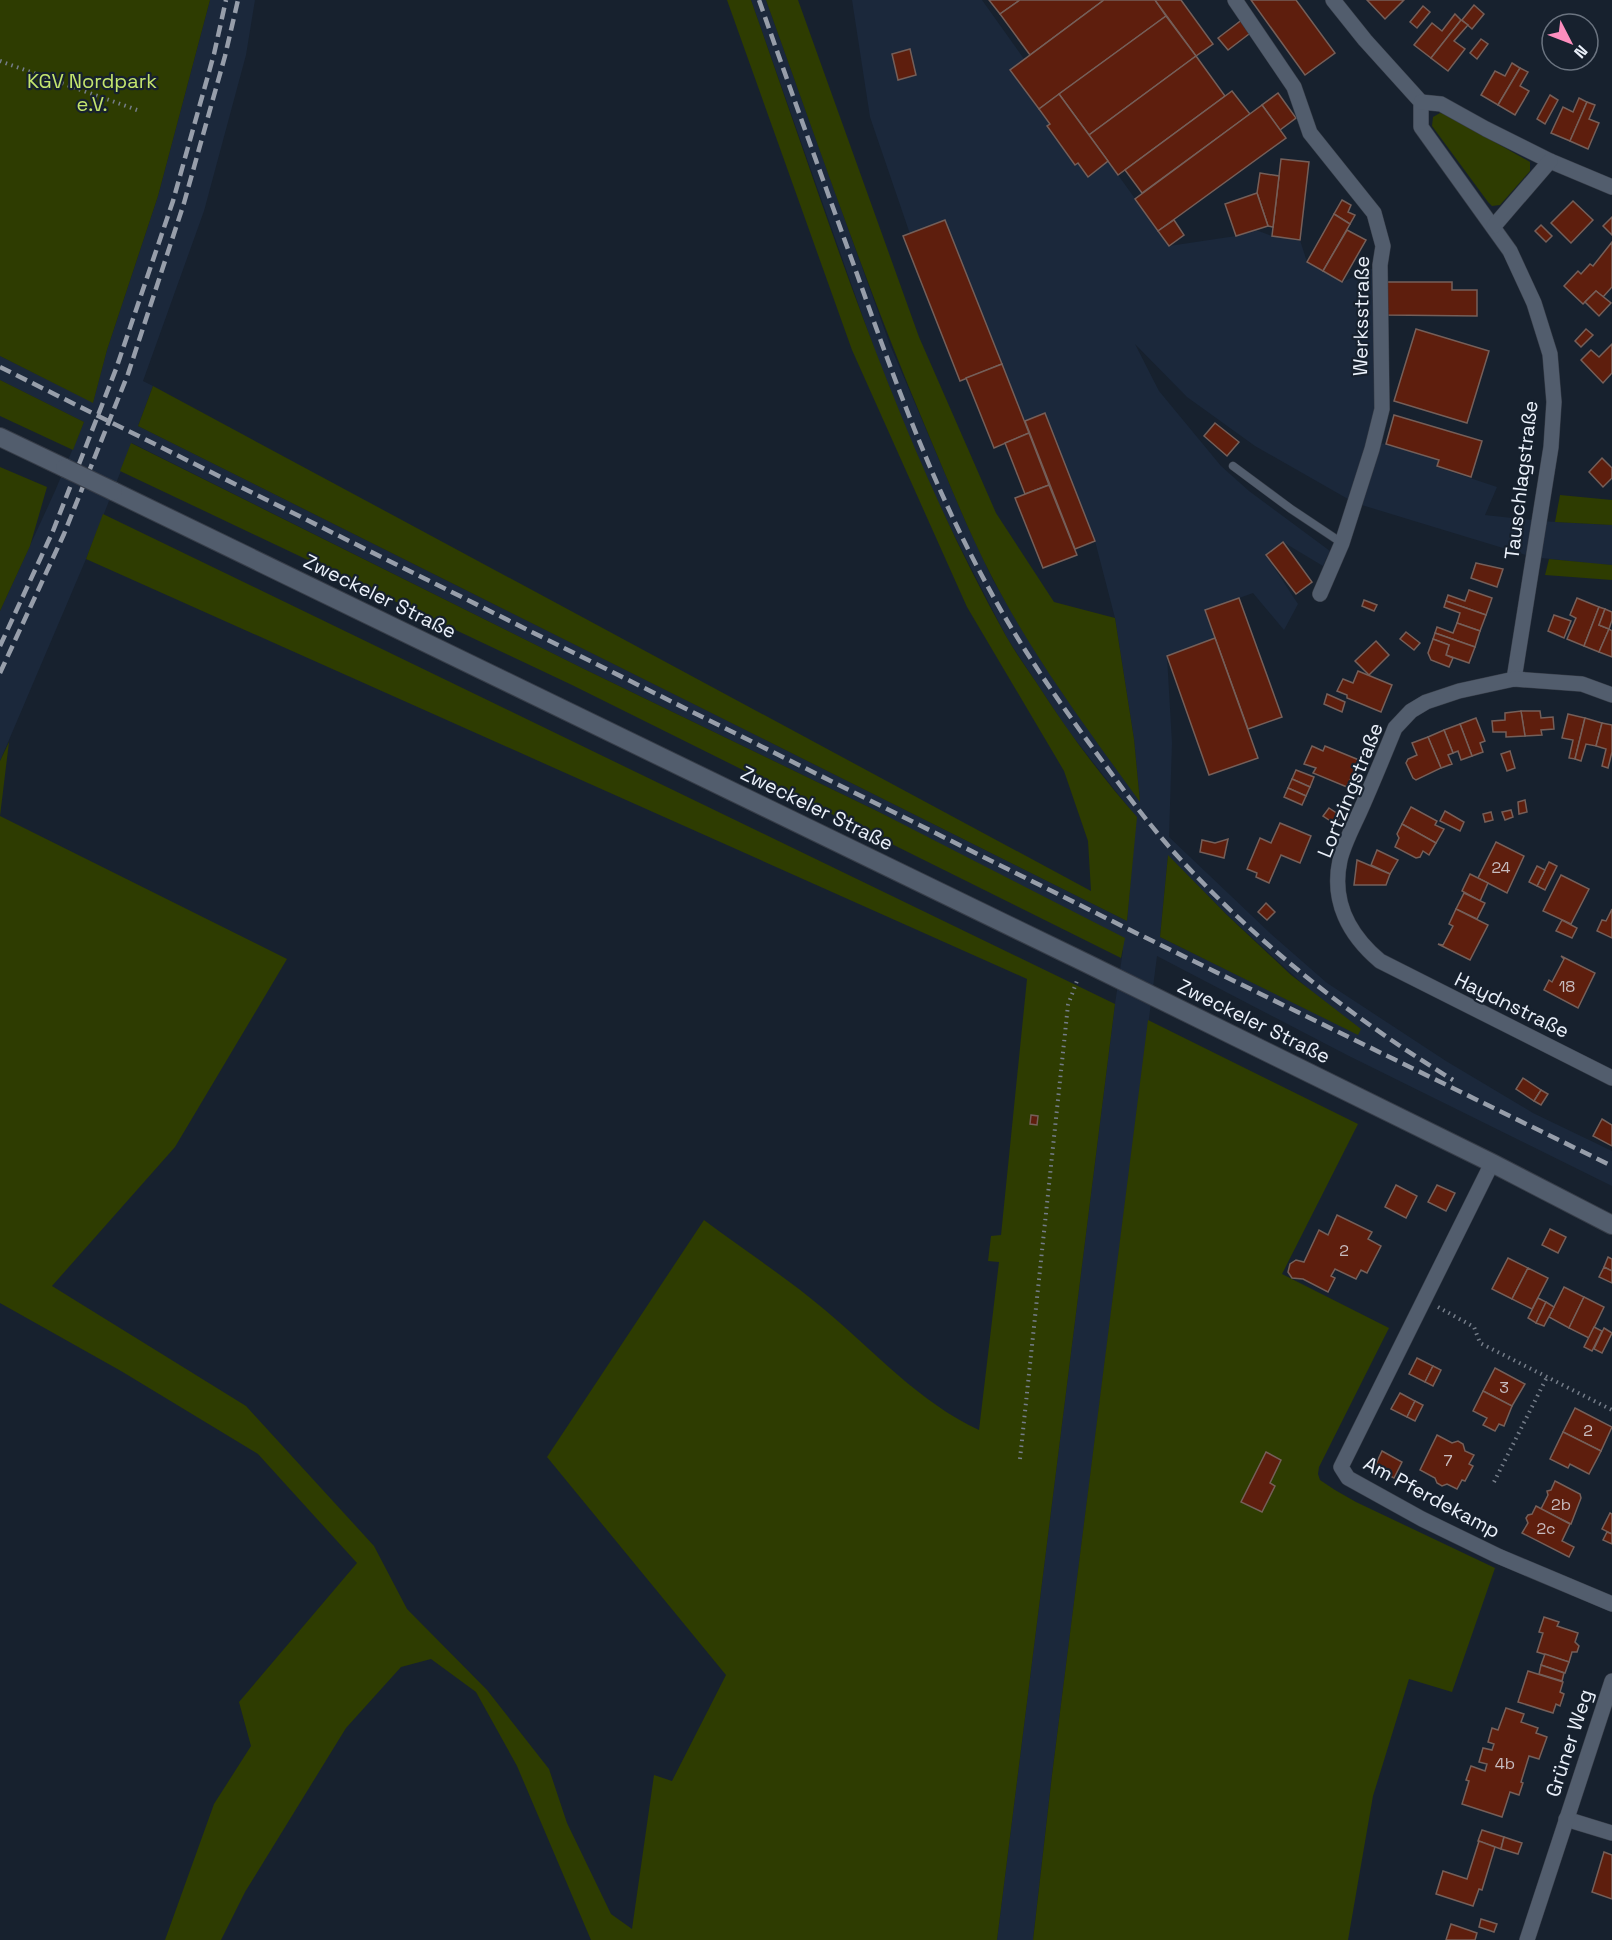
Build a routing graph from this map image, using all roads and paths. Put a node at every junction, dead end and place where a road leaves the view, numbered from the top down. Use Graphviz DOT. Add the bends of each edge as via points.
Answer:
graph roads {
  1 [pos="1235,0"];
  2 [pos="1333,0"];
  3 [pos="0,61"];
  4 [pos="1421,102"];
  5 [pos="137,110"];
  6 [pos="1550,161"];
  7 [pos="1612,187"];
  8 [pos="1494,226"];
  9 [pos="0,437"];
  10 [pos="1233,466"];
  11 [pos="1342,543"];
  12 [pos="1320,594"];
  13 [pos="1514,679"];
  14 [pos="1612,694"];
  15 [pos="1086,963"];
  16 [pos="1392,969"];
  17 [pos="1612,1078"];
  18 [pos="1492,1163"];
  19 [pos="1612,1225"];
  20 [pos="1424,1300"];
  21 [pos="1547,1377"];
  22 [pos="1612,1410"];
  23 [pos="1020,1459"];
  24 [pos="1494,1482"];
  25 [pos="1612,1604"];
  26 [pos="1612,1681"];
  27 [pos="1566,1819"];
  28 [pos="1612,1833"];
  29 [pos="1527,1940"];
  1 -- 11 [label="street, Werksstraße" via="1294,87 1310,133 1374,213 1383,246 1382,409"];
  2 -- 4 [label="street"];
  3 -- 5 [label="path"];
  4 -- 6 [label="street" via="1441,104"];
  4 -- 8 [label="street, Tauschlagstraße" via="1421,127"];
  6 -- 7 [label="street"];
  6 -- 8 [label="street"];
  8 -- 13 [label="street, Tauschlagstraße" via="1534,303 1550,354 1554,402 1551,447"];
  9 -- 15 [label="street, Zweckeler Straße, bridge"];
  10 -- 11 [label="lane"];
  11 -- 12 [label="street, Werksstraße"];
  13 -- 14 [label="street, Lortzingstraße" via="1582,684"];
  13 -- 16 [label="street, Lortzingstraße" via="1426,702 1395,728 1340,859 1337,885 1346,921 1367,951"];
  15 -- 18 [label="street, Zweckeler Straße"];
  15 -- 23 [label="path" via="1068,1005"];
  16 -- 17 [label="street, Haydnstraße"];
  18 -- 19 [label="street, Zweckeler Straße"];
  18 -- 20 [label="street, Am Pferdekamp"];
  20 -- 21 [label="path" via="1474,1327 1480,1343"];
  20 -- 25 [label="street, Am Pferdekamp" via="1341,1467 1348,1478 1422,1519"];
  21 -- 22 [label="path"];
  21 -- 24 [label="path"];
  26 -- 27 [label="street, Grüner Weg"];
  27 -- 28 [label="street, Grüner Weg"];
  27 -- 29 [label="street, Grüner Weg"];
}
